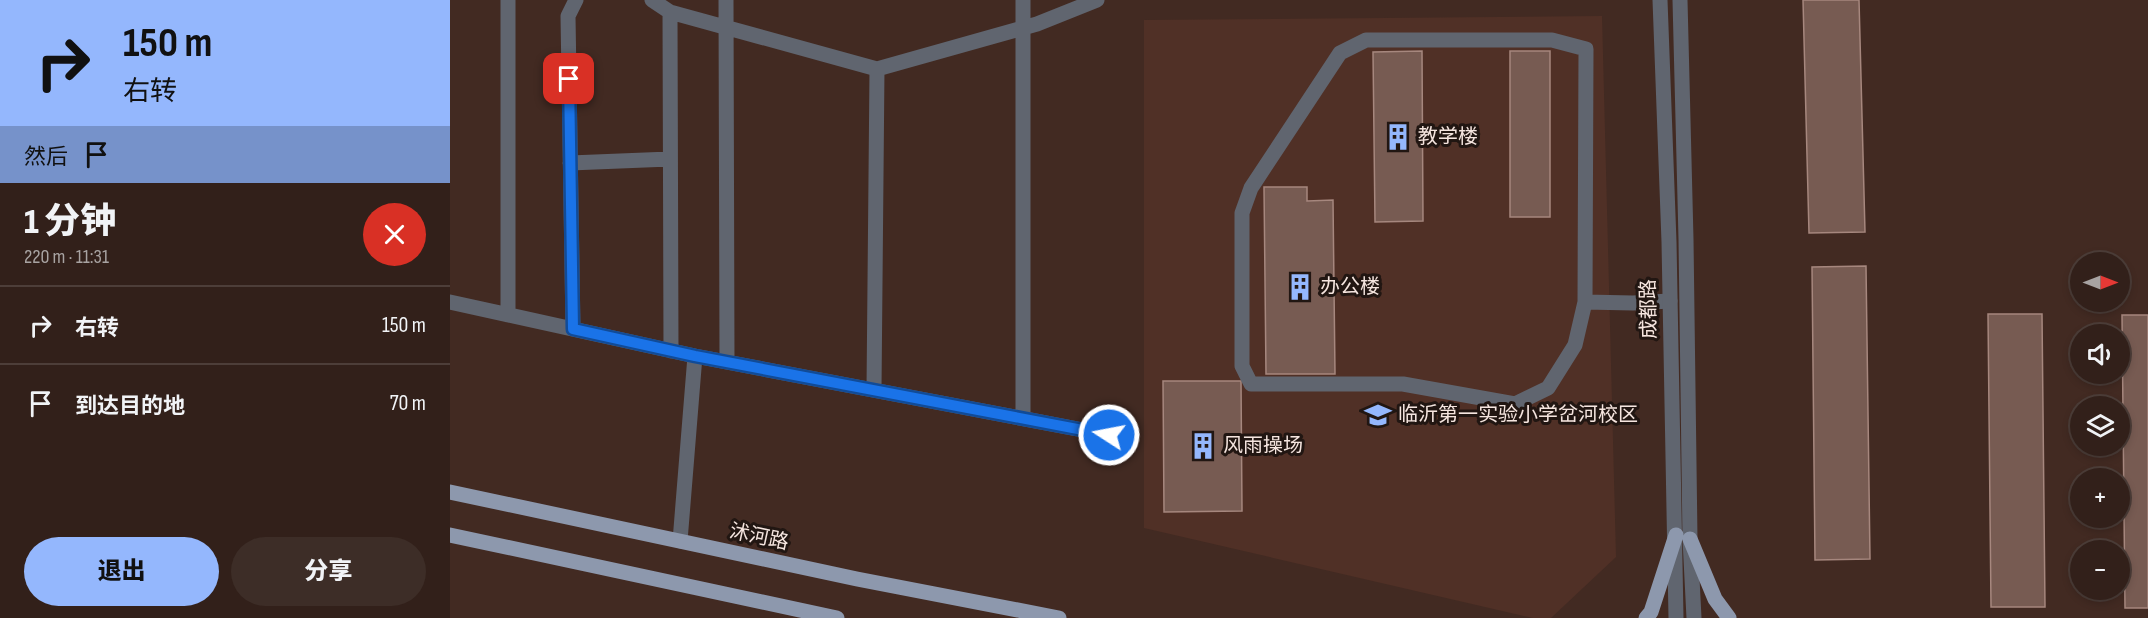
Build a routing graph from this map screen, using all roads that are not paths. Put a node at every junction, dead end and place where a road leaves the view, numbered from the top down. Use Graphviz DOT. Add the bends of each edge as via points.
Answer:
graph roads {
  1 [pos="508,0"];
  2 [pos="576,0"];
  3 [pos="652,0"];
  4 [pos="726,0"];
  5 [pos="1023,0"];
  6 [pos="1097,0"];
  7 [pos="1660,0"];
  8 [pos="1680,0"];
  9 [pos="670,12"];
  10 [pos="1023,27"];
  11 [pos="727,28"];
  12 [pos="877,69"];
  13 [pos="670,159"];
  14 [pos="570,163"];
  15 [pos="1670,301"];
  16 [pos="450,302"];
  17 [pos="1585,302"];
  18 [pos="508,315"];
  19 [pos="573,329"];
  20 [pos="671,351"];
  21 [pos="695,356"];
  22 [pos="727,362"];
  23 [pos="874,390"];
  24 [pos="1023,418"];
  25 [pos="1109,435"];
  26 [pos="450,492"];
  27 [pos="450,535"];
  28 [pos="1683,537"];
  29 [pos="680,541"];
  30 [pos="837,618"];
  31 [pos="1059,618"];
  32 [pos="1646,618"];
  33 [pos="1676,618"];
  34 [pos="1694,618"];
  35 [pos="1729,618"];
  1 -- 18 [label="street"];
  2 -- 14 [label="street" via="568,16"];
  3 -- 9 [label="street"];
  4 -- 11 [label="street"];
  5 -- 10 [label="street"];
  6 -- 10 [label="street"];
  7 -- 15 [label="street, 成都路"];
  8 -- 28 [label="street, 成都路" via="1686,239"];
  9 -- 11 [label="street"];
  9 -- 13 [label="street"];
  10 -- 12 [label="street"];
  10 -- 24 [label="street"];
  11 -- 12 [label="street"];
  11 -- 22 [label="street"];
  12 -- 23 [label="street"];
  13 -- 14 [label="street"];
  13 -- 20 [label="street"];
  14 -- 19 [label="street"];
  15 -- 17 [label="street"];
  15 -- 28 [label="street, 成都路"];
  16 -- 18 [label="street"];
  17 -- 17 [label="street" via="1586,49 1552,40 1366,40 1340,53 1251,188 1242,213 1242,366 1251,384 1403,384 1515,404 1548,388 1575,345"];
  18 -- 19 [label="street"];
  19 -- 20 [label="street"];
  20 -- 21 [label="street"];
  21 -- 22 [label="street"];
  21 -- 29 [label="street"];
  22 -- 23 [label="street"];
  23 -- 24 [label="street"];
  24 -- 25 [label="street"];
  26 -- 29 [label="main road, 沭河路"];
  27 -- 30 [label="main road"];
  28 -- 32 [label="main road"];
  28 -- 33 [label="street, 成都路"];
  28 -- 34 [label="street, 成都路"];
  28 -- 35 [label="main road"];
  29 -- 31 [label="main road, 沭河路"];
}
